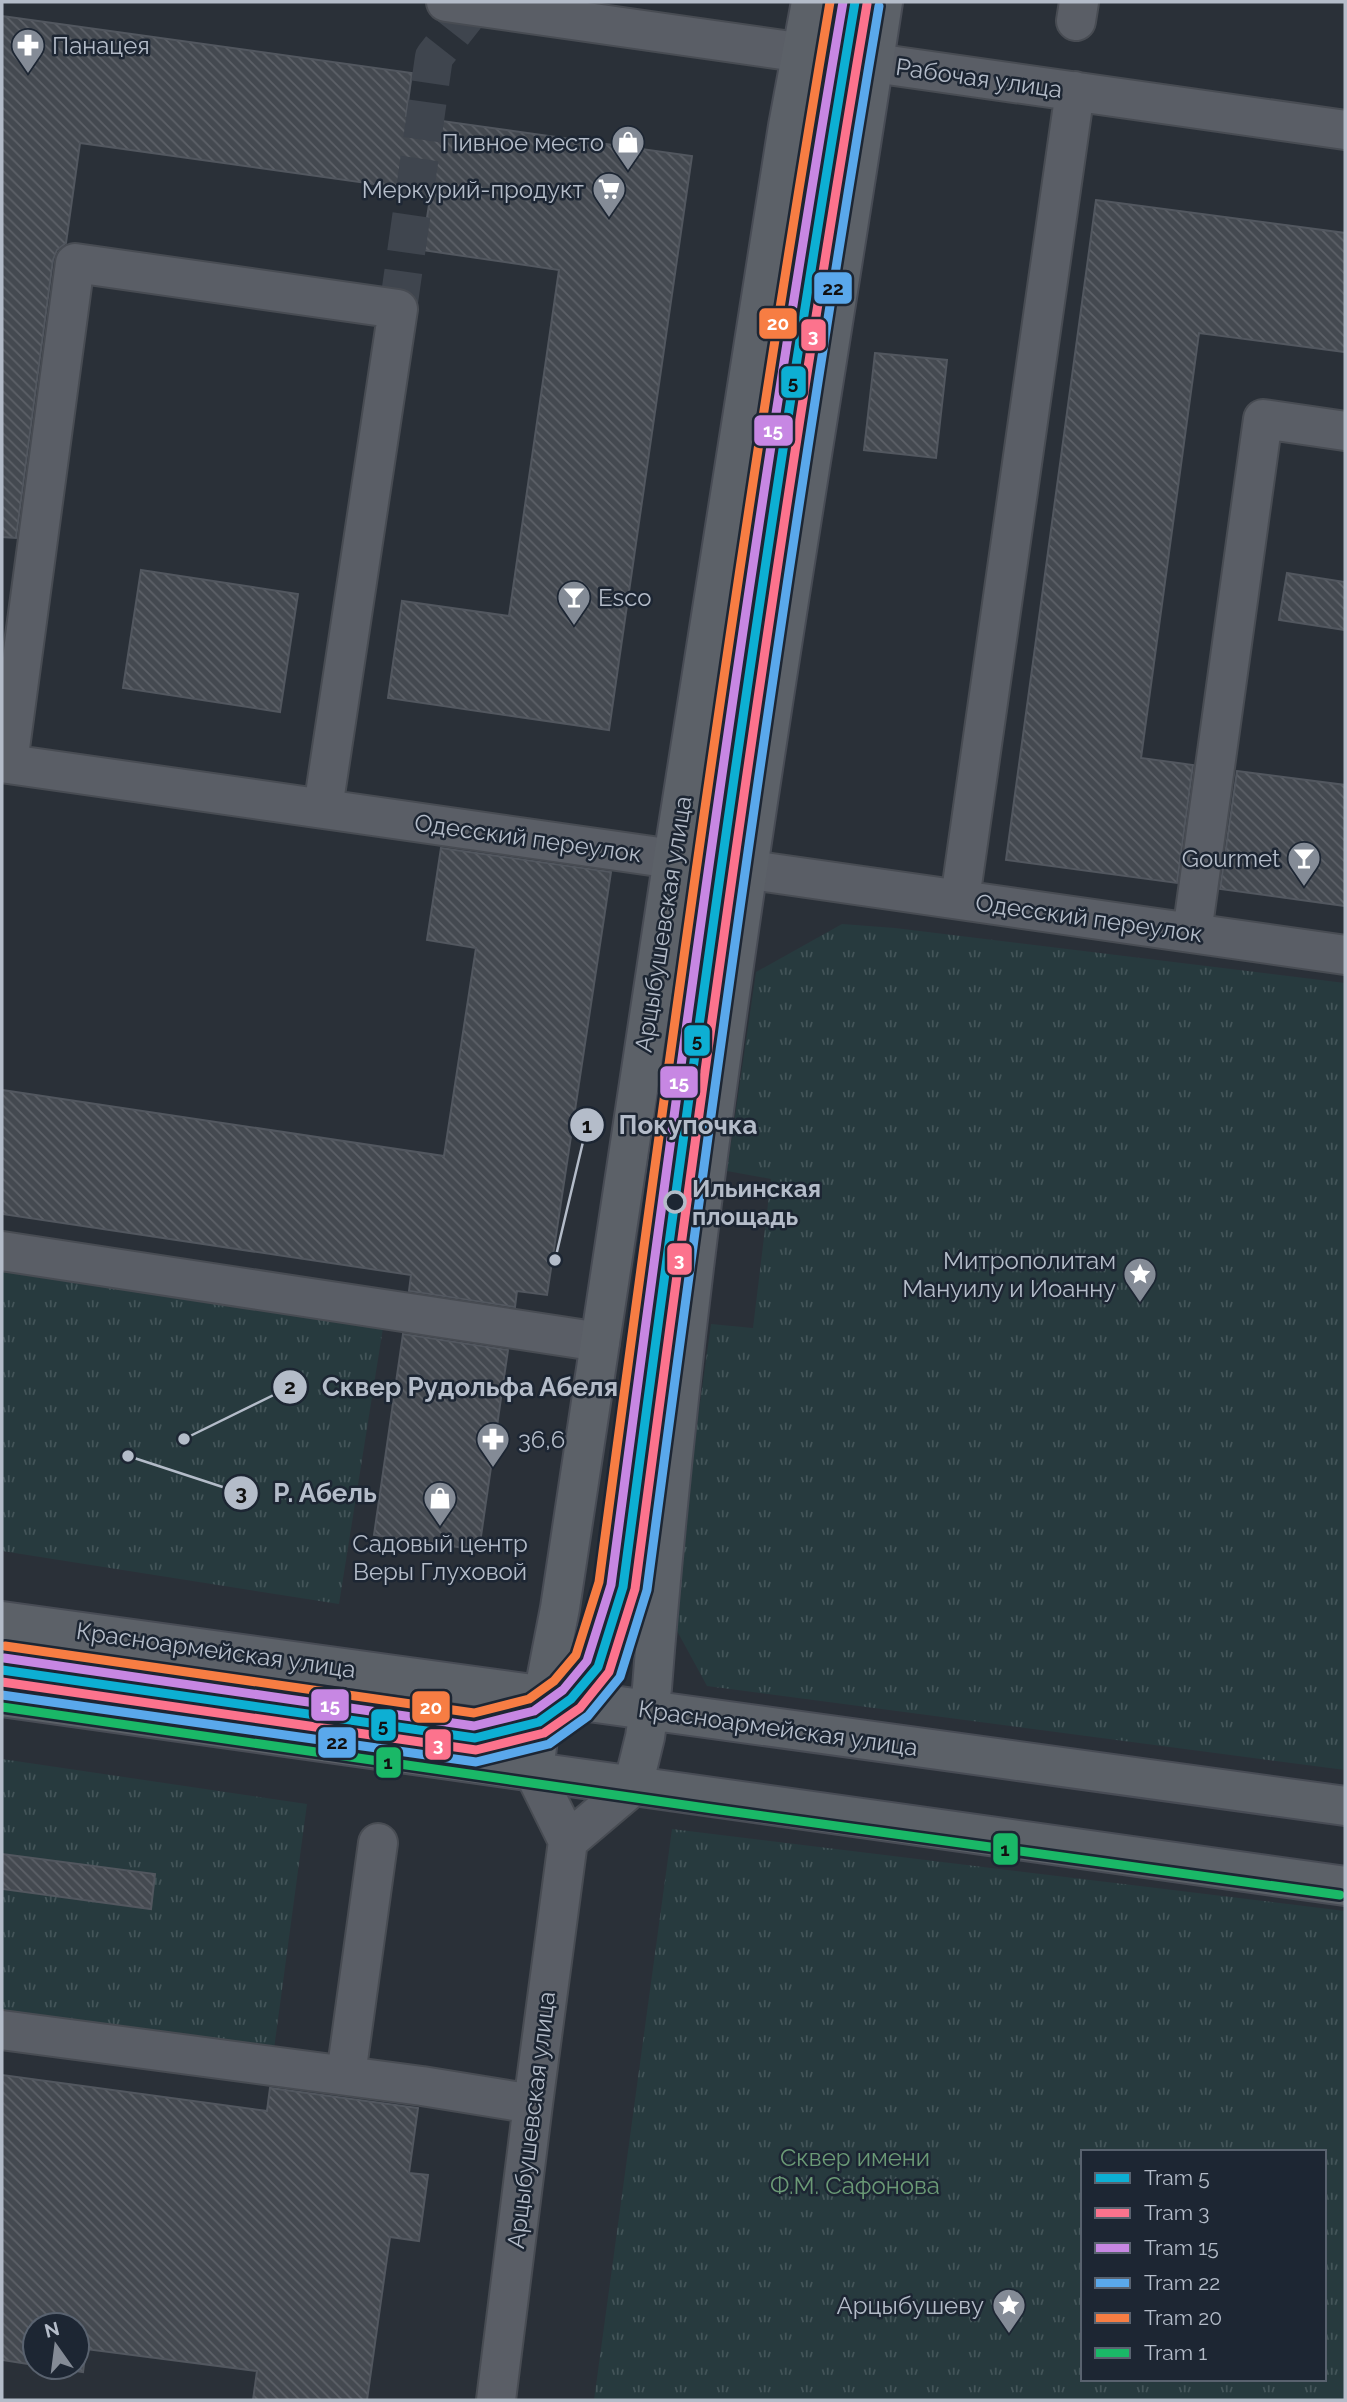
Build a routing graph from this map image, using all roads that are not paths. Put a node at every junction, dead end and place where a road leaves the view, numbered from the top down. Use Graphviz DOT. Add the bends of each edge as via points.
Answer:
graph roads {
  1 [pos="811,2"];
  2 [pos="883,2"];
  3 [pos="465,3"];
  4 [pos="801,52"];
  5 [pos="874,62"];
  6 [pos="1075,91"];
  7 [pos="1345,130"];
  8 [pos="1345,431"];
  9 [pos="5,763"];
  10 [pos="323,808"];
  11 [pos="673,858"];
  12 [pos="748,869"];
  13 [pos="961,899"];
  14 [pos="1192,933"];
  15 [pos="1345,955"];
  16 [pos="2,1251"];
  17 [pos="600,1342"];
  18 [pos="2,1620"];
  19 [pos="543,1696"];
  20 [pos="2,1697"];
  21 [pos="649,1710"];
  22 [pos="534,1772"];
  23 [pos="633,1786"];
  24 [pos="1345,1806"];
  25 [pos="568,1840"];
  26 [pos="377,1843"];
  27 [pos="1345,1886"];
  28 [pos="2,2030"];
  29 [pos="346,2075"];
  30 [pos="533,2104"];
  31 [pos="496,2400"];
  1 -- 4 [label="main road, Арцыбушевская улица"];
  2 -- 5 [label="main road"];
  3 -- 4 [label="street, Рабочая улица"];
  4 -- 5 [label="street, Рабочая улица"];
  4 -- 11 [label="main road, Арцыбушевская улица"];
  5 -- 6 [label="street, Рабочая улица"];
  5 -- 12 [label="main road"];
  6 -- 7 [label="street, Рабочая улица"];
  6 -- 13 [label="street"];
  8 -- 14 [label="street" via="1263,419"];
  9 -- 10 [label="street, Одесский переулок"];
  9 -- 10 [label="street" via="75,263 398,309"];
  10 -- 11 [label="street, Одесский переулок"];
  11 -- 12 [label="street, Одесский переулок"];
  11 -- 17 [label="main road, Арцыбушевская улица"];
  12 -- 13 [label="street, Одесский переулок"];
  12 -- 21 [label="main road" via="700,1206"];
  13 -- 14 [label="street, Одесский переулок"];
  14 -- 15 [label="street, Одесский переулок"];
  16 -- 17 [label="street"];
  17 -- 19 [label="main road, Арцыбушевская улица"];
  18 -- 19 [label="main road, Красноармейская улица"];
  19 -- 21 [label="main road, Красноармейская улица"];
  19 -- 22 [label="main road, Арцыбушевская улица"];
  20 -- 22 [label="main road"];
  21 -- 23 [label="main road"];
  21 -- 24 [label="main road, Красноармейская улица"];
  22 -- 23 [label="main road"];
  22 -- 25 [label="street"];
  23 -- 25 [label="street"];
  23 -- 27 [label="main road"];
  25 -- 30 [label="street, Арцыбушевская улица"];
  26 -- 29 [label="street"];
  28 -- 29 [label="street"];
  29 -- 30 [label="street"];
  30 -- 31 [label="street, Арцыбушевская улица"];
}
